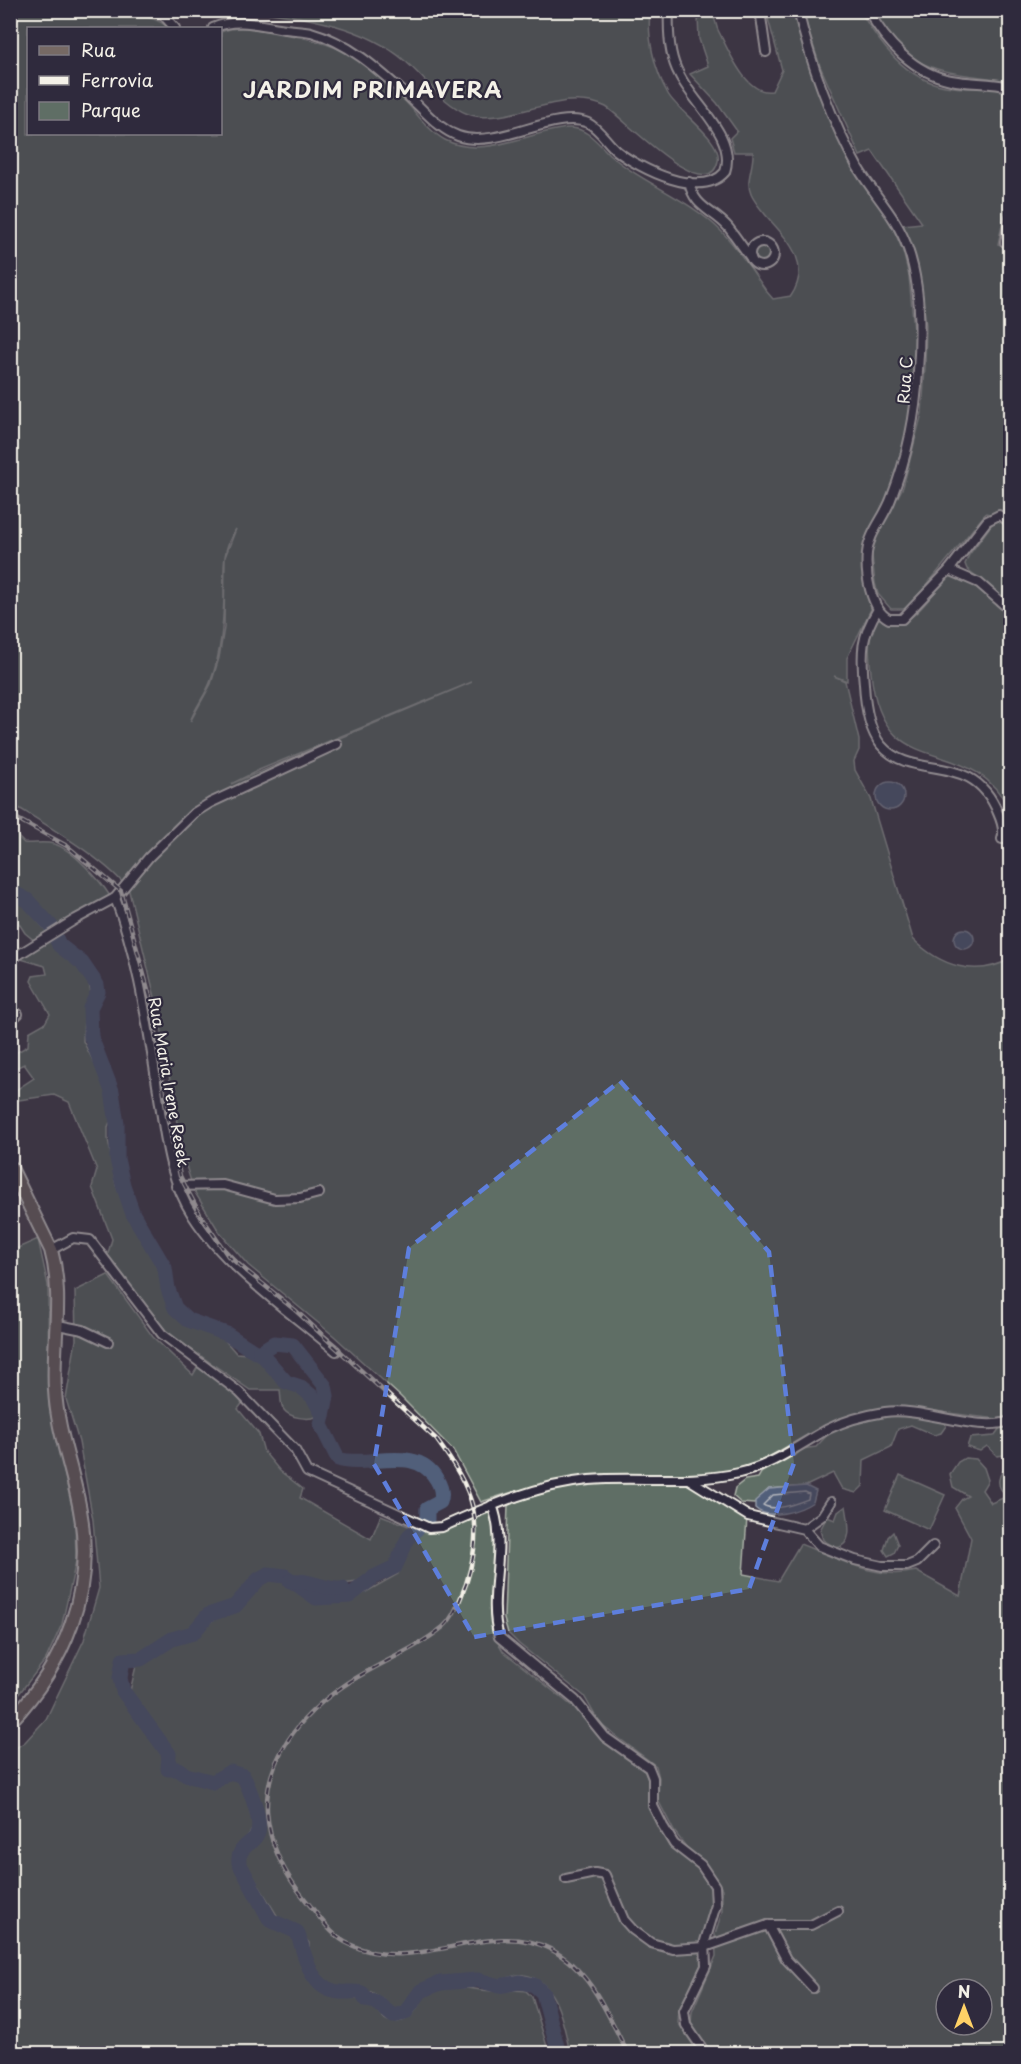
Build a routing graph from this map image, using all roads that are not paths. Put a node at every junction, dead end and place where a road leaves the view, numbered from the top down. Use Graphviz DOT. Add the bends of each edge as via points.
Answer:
graph roads {
  1 [pos="153,10"];
  2 [pos="669,10"];
  3 [pos="760,10"];
  4 [pos="798,10"];
  5 [pos="868,10"];
  6 [pos="174,27"];
  7 [pos="216,27"];
  8 [pos="766,52"];
  9 [pos="1011,87"];
  10 [pos="689,182"];
  11 [pos="1011,217"];
  12 [pos="1005,242"];
  13 [pos="751,258"];
  14 [pos="1011,522"];
  15 [pos="949,570"];
  16 [pos="878,609"];
  17 [pos="1011,609"];
  18 [pos="337,744"];
  19 [pos="1002,839"];
  20 [pos="115,898"];
  21 [pos="10,960"];
  22 [pos="18,1014"];
  23 [pos="10,1021"];
  24 [pos="10,1166"];
  25 [pos="176,1186"];
  26 [pos="319,1193"];
  27 [pos="51,1250"];
  28 [pos="58,1325"];
  29 [pos="108,1342"];
  30 [pos="336,1351"];
  31 [pos="1010,1423"];
  32 [pos="683,1478"];
  33 [pos="831,1502"];
  34 [pos="492,1505"];
  35 [pos="804,1529"];
  36 [pos="933,1546"];
  37 [pos="10,1722"];
  38 [pos="566,1879"];
  39 [pos="838,1911"];
  40 [pos="768,1925"];
  41 [pos="705,1947"];
  42 [pos="813,1988"];
  43 [pos="706,2054"];
  1 -- 6 [label="street"];
  2 -- 10 [label="street" via="672,53 679,76 720,137 727,156 725,172 719,177 707,183"];
  3 -- 8 [label="street"];
  4 -- 16 [label="street, Rua C" via="811,57 846,144 899,229 915,282 920,349 912,430 891,498 869,541 867,554 870,587"];
  5 -- 9 [label="street" via="887,39 919,68 952,80"];
  7 -- 10 [label="street" via="242,22 302,30 323,37 360,55 434,121 459,136 485,138 563,122 582,122 595,128 631,160 651,171"];
  10 -- 13 [label="street" via="699,206 728,227"];
  11 -- 12 [label="street"];
  14 -- 15 [label="street" via="999,515 987,521"];
  15 -- 16 [label="street" via="902,619 889,619"];
  15 -- 17 [label="street" via="979,583"];
  16 -- 19 [label="street" via="866,628 862,663 866,708 881,744 906,759 958,772 978,783 997,809 1004,829"];
  18 -- 20 [label="street" via="194,813 149,857"];
  20 -- 21 [label="street"];
  20 -- 25 [label="street, Rua Maria Irene Resek" via="147,1022"];
  22 -- 23 [label="street"];
  24 -- 27 [label="main road"];
  25 -- 26 [label="street" via="223,1185 275,1199"];
  25 -- 30 [label="street, Rua Maria Irene Resek" via="208,1238"];
  27 -- 28 [label="main road" via="57,1280"];
  27 -- 34 [label="street" via="73,1238 90,1240 162,1334 239,1392 295,1450 307,1472 429,1528 442,1527"];
  28 -- 29 [label="street"];
  28 -- 37 [label="main road" via="55,1392 80,1511 84,1570 77,1609 63,1648 40,1689"];
  31 -- 32 [label="street" via="985,1424 921,1413 884,1412 830,1428 756,1469 718,1477"];
  32 -- 34 [label="street" via="585,1480"];
  32 -- 35 [label="street" via="696,1482 748,1516"];
  33 -- 35 [label="street" via="822,1516"];
  34 -- 41 [label="street" via="499,1535 499,1637 575,1700 605,1737 649,1768 653,1806 666,1832 674,1844 701,1865 715,1886 716,1905"];
  35 -- 36 [label="street" via="816,1544 828,1550 882,1566 917,1562"];
  38 -- 41 [label="street" via="595,1873 605,1875 624,1920 633,1930 661,1947"];
  39 -- 40 [label="street" via="811,1925"];
  40 -- 41 [label="street"];
  40 -- 42 [label="street" via="786,1959"];
  41 -- 43 [label="street" via="706,1966 686,2005 684,2020"];
}
